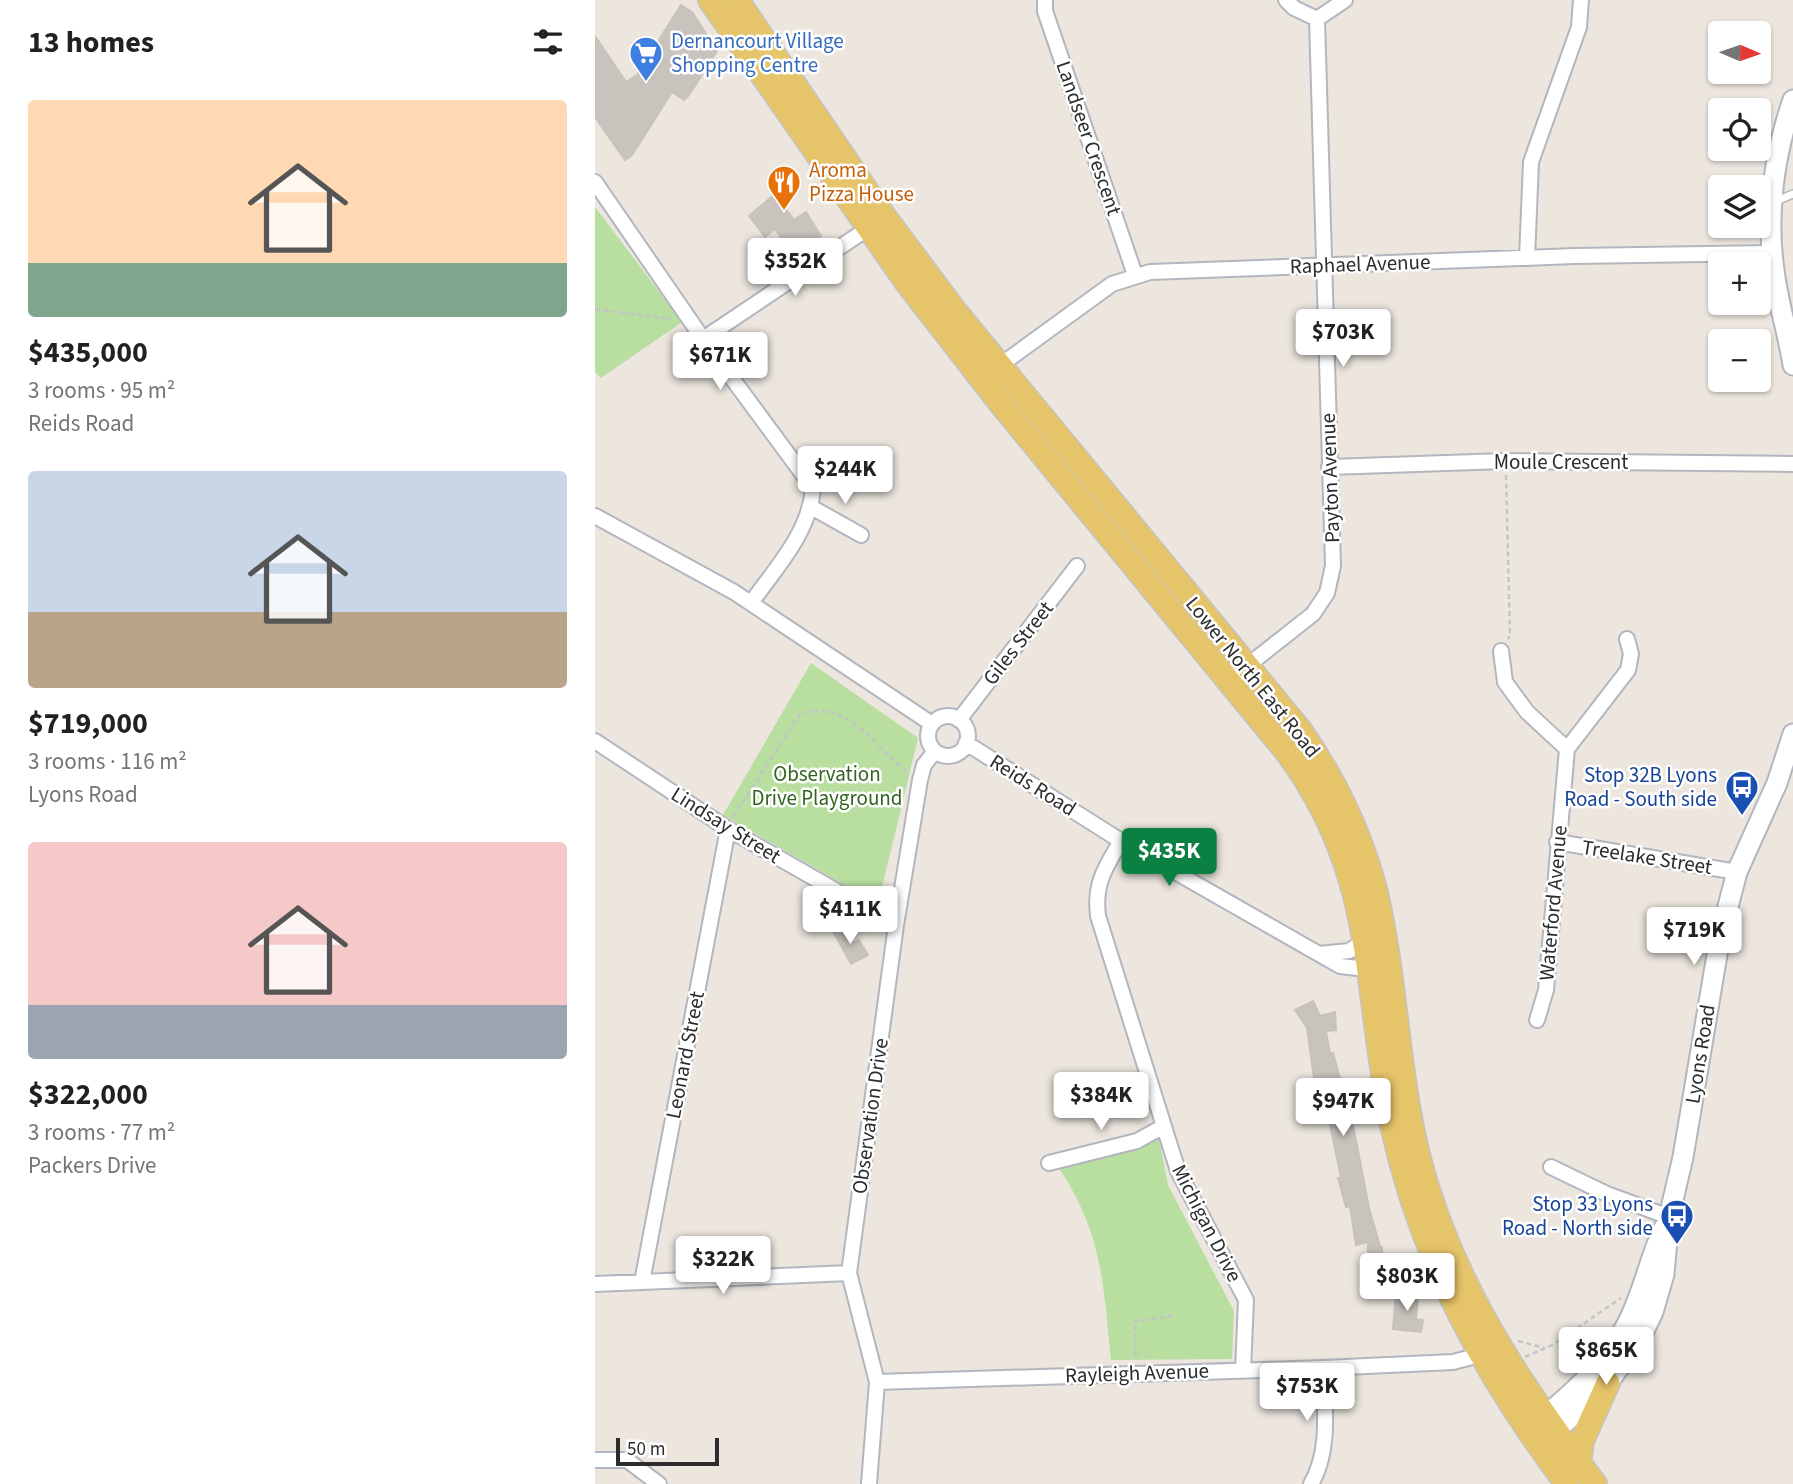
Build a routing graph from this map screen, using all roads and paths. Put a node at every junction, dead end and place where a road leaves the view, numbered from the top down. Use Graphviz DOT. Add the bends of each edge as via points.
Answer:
graph roads {
  1 [pos="737,0"];
  2 [pos="1045,0"];
  3 [pos="1286,0"];
  4 [pos="1345,0"];
  5 [pos="1581,0"];
  6 [pos="716,2"];
  7 [pos="1317,19"];
  8 [pos="1793,100"];
  9 [pos="595,182"];
  10 [pos="1793,194"];
  11 [pos="1773,202"];
  12 [pos="876,222"];
  13 [pos="1772,253"];
  14 [pos="1527,258"];
  15 [pos="1322,266"];
  16 [pos="1136,275"];
  17 [pos="595,309"];
  18 [pos="678,320"];
  19 [pos="703,338"];
  20 [pos="1793,365"];
  21 [pos="990,372"];
  22 [pos="1505,461"];
  23 [pos="1793,464"];
  24 [pos="1329,467"];
  25 [pos="811,507"];
  26 [pos="595,516"];
  27 [pos="861,536"];
  28 [pos="1077,566"];
  29 [pos="751,603"];
  30 [pos="1627,639"];
  31 [pos="1501,651"];
  32 [pos="1247,667"];
  33 [pos="1228,681"];
  34 [pos="959,720"];
  35 [pos="932,724"];
  36 [pos="1793,734"];
  37 [pos="595,741"];
  38 [pos="966,743"];
  39 [pos="1567,749"];
  40 [pos="935,751"];
  41 [pos="920,780"];
  42 [pos="725,827"];
  43 [pos="1121,841"];
  44 [pos="1557,842"];
  45 [pos="1737,872"];
  46 [pos="896,925"];
  47 [pos="1366,940"];
  48 [pos="1318,954"];
  49 [pos="1380,969"];
  50 [pos="1537,1020"];
  51 [pos="1164,1126"];
  52 [pos="1049,1163"];
  53 [pos="1551,1167"];
  54 [pos="1669,1217"];
  55 [pos="849,1273"];
  56 [pos="642,1282"];
  57 [pos="595,1284"];
  58 [pos="1626,1294"];
  59 [pos="1172,1316"];
  60 [pos="1507,1338"];
  61 [pos="1545,1348"];
  62 [pos="1480,1355"];
  63 [pos="1136,1356"];
  64 [pos="1519,1359"];
  65 [pos="1324,1368"];
  66 [pos="1243,1370"];
  67 [pos="877,1382"];
  68 [pos="1608,1383"];
  69 [pos="1542,1432"];
  70 [pos="595,1460"];
  71 [pos="1579,1463"];
  72 [pos="659,1484"];
  73 [pos="869,1484"];
  74 [pos="1311,1484"];
  75 [pos="1567,1484"];
  76 [pos="1595,1484"];
  1 -- 12 [label="main road, Lower North East Road"];
  2 -- 16 [label="street, Landseer Crescent" via="1045,12"];
  3 -- 7 [label="street"];
  4 -- 7 [label="street"];
  5 -- 14 [label="street" via="1579,27 1531,162"];
  6 -- 12 [label="main road, Lower North East Road"];
  7 -- 15 [label="street, Payton Avenue"];
  8 -- 11 [label="street" via="1780,141"];
  9 -- 19 [label="street"];
  10 -- 11 [label="lane"];
  11 -- 13 [label="street"];
  12 -- 19 [label="street"];
  12 -- 21 [label="main road, Lower North East Road"];
  13 -- 14 [label="street, Raphael Avenue"];
  13 -- 20 [label="street"];
  14 -- 15 [label="street, Raphael Avenue"];
  15 -- 16 [label="street, Raphael Avenue"];
  15 -- 24 [label="street, Payton Avenue"];
  16 -- 21 [label="street, Raphael Avenue" via="1112,284"];
  17 -- 18 [label="path"];
  19 -- 25 [label="street" via="813,488"];
  21 -- 32 [label="main road, Lower North East Road"];
  21 -- 33 [label="main road, Lower North East Road"];
  22 -- 23 [label="street, Moule Crescent"];
  22 -- 24 [label="street, Moule Crescent"];
  22 -- 31 [label="path" via="1510,635"];
  24 -- 32 [label="street, Payton Avenue" via="1333,566 1327,593 1313,614"];
  25 -- 27 [label="street"];
  25 -- 29 [label="street"];
  26 -- 29 [label="street"];
  28 -- 34 [label="street, Giles Street"];
  29 -- 35 [label="street"];
  30 -- 39 [label="street" via="1631,654 1628,670"];
  31 -- 39 [label="street" via="1505,682 1527,712"];
  32 -- 33 [label="street, Payton Avenue"];
  32 -- 49 [label="main road, Lower North East Road" via="1300,730 1342,799 1370,871"];
  33 -- 47 [label="main road, Lower North East Road" via="1286,751 1318,800 1352,879"];
  34 -- 35 [label="street" via="946,716"];
  34 -- 38 [label="street" via="965,727"];
  35 -- 40 [label="street" via="928,738"];
  36 -- 45 [label="street, Lyons Road" via="1777,783"];
  37 -- 42 [label="street, Lindsay Street"];
  38 -- 40 [label="street" via="951,756"];
  38 -- 43 [label="street, Reids Road"];
  39 -- 44 [label="street, Waterford Avenue"];
  40 -- 41 [label="street, Observation Drive"];
  41 -- 42 [label="path" via="893,761 861,728 835,712 817,708 800,714"];
  41 -- 46 [label="street, Observation Drive"];
  42 -- 46 [label="street, Lindsay Street"];
  42 -- 56 [label="street, Leonard Street"];
  43 -- 48 [label="street, Reids Road"];
  43 -- 51 [label="street, Michigan Drive" via="1095,894 1098,916"];
  44 -- 45 [label="street, Treelake Street"];
  44 -- 50 [label="street, Waterford Avenue" via="1546,990"];
  45 -- 54 [label="street, Lyons Road" via="1720,937"];
  46 -- 55 [label="street, Observation Drive"];
  47 -- 48 [label="street" via="1349,951"];
  47 -- 49 [label="main road, Lower North East Road"];
  48 -- 49 [label="street, Reids Road" via="1340,966"];
  49 -- 62 [label="main road, Lower North East Road" via="1386,1094 1403,1167 1435,1261"];
  49 -- 69 [label="main road, Lower North East Road" via="1408,1110 1440,1226 1481,1317"];
  51 -- 52 [label="street" via="1137,1141"];
  51 -- 66 [label="street, Michigan Drive" via="1178,1171 1246,1300"];
  53 -- 54 [label="street"];
  54 -- 68 [label="street, Lyons Road" via="1664,1273 1653,1312"];
  54 -- 69 [label="street, Lyons Road" via="1618,1340"];
  55 -- 56 [label="street"];
  55 -- 67 [label="street, Observation Drive"];
  56 -- 57 [label="street"];
  58 -- 61 [label="path"];
  59 -- 63 [label="path" via="1135,1321"];
  60 -- 61 [label="path"];
  61 -- 64 [label="path"];
  62 -- 65 [label="street, Rayleigh Avenue" via="1453,1362"];
  62 -- 69 [label="main road, Lower North East Road"];
  65 -- 66 [label="street, Rayleigh Avenue"];
  65 -- 74 [label="street" via="1324,1447"];
  66 -- 67 [label="street, Rayleigh Avenue"];
  67 -- 73 [label="street, Observation Drive"];
  68 -- 69 [label="street, Lyons Road"];
  68 -- 71 [label="main road" via="1582,1441"];
  69 -- 71 [label="main road, Lower North East Road"];
  69 -- 75 [label="main road, Lower North East Road"];
  70 -- 72 [label="street" via="627,1460"];
  71 -- 76 [label="main road, Lower North East Road"];
}
